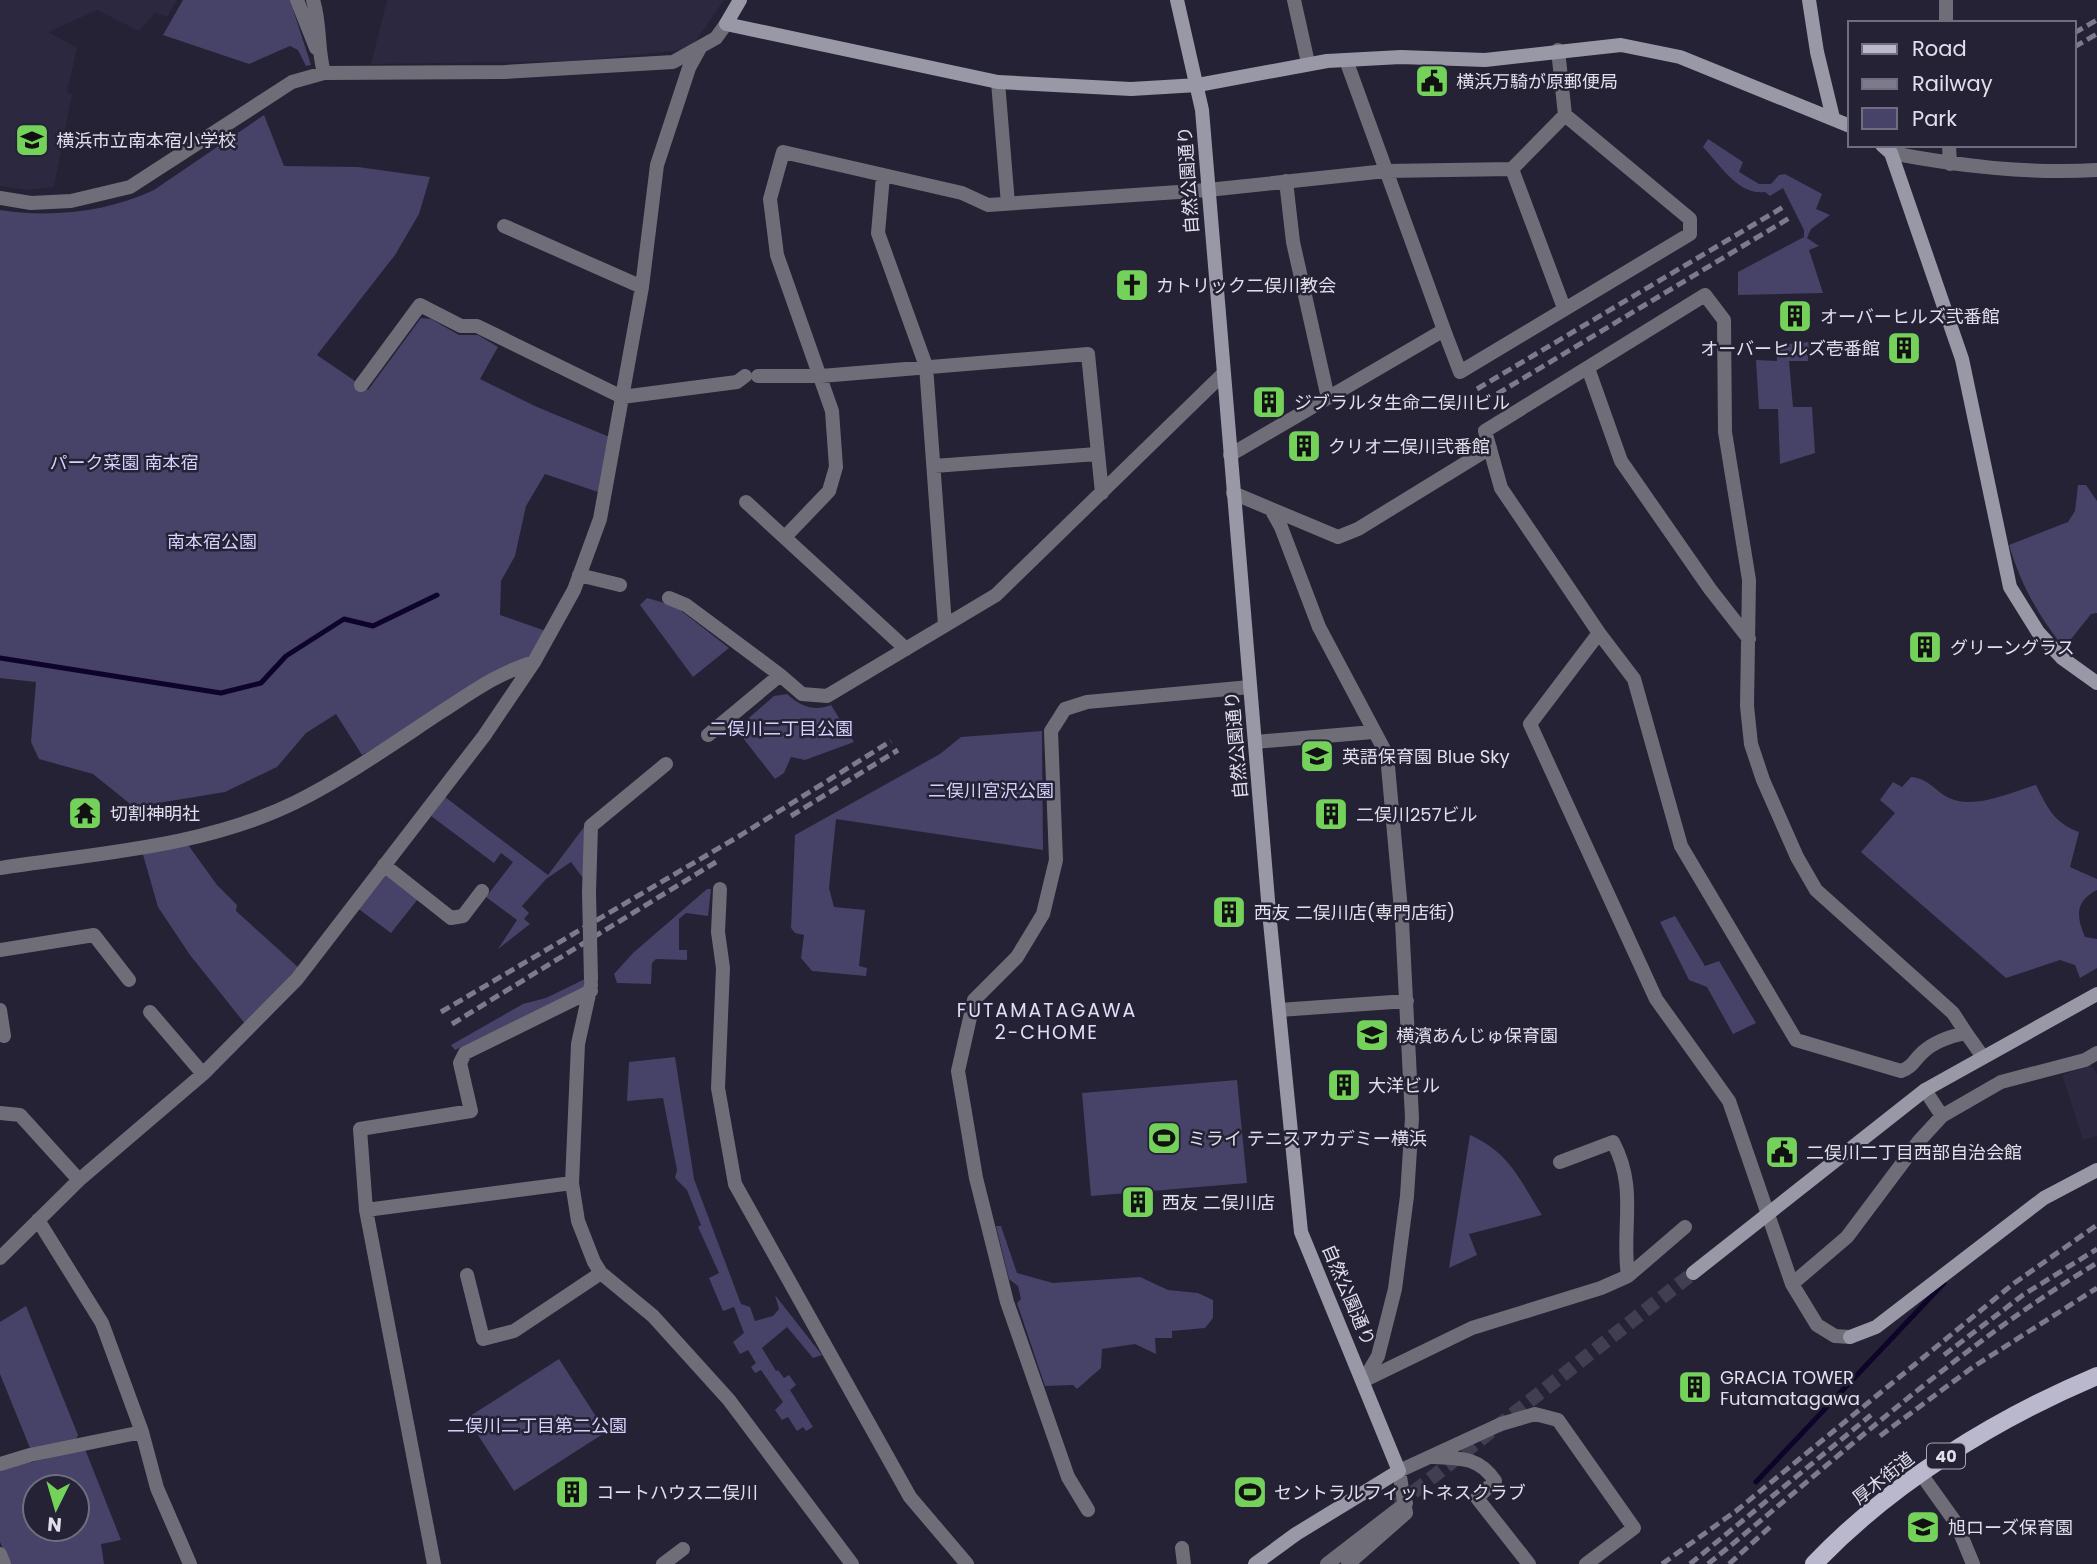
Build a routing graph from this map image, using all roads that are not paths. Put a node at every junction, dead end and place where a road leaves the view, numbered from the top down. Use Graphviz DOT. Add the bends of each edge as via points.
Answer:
graph roads {
  1 [pos="297,0"];
  2 [pos="313,0"];
  3 [pos="740,0"];
  4 [pos="1177,0"];
  5 [pos="1294,0"];
  6 [pos="1809,0"];
  7 [pos="1946,0"];
  8 [pos="1946,21"];
  9 [pos="726,24"];
  10 [pos="699,48"];
  11 [pos="1558,50"];
  12 [pos="318,52"];
  13 [pos="1346,60"];
  14 [pos="1308,63"];
  15 [pos="324,73"];
  16 [pos="998,82"];
  17 [pos="1198,85"];
  18 [pos="1565,115"];
  19 [pos="1833,118"];
  20 [pos="1848,125"];
  21 [pos="1950,147"];
  22 [pos="1887,149"];
  23 [pos="1950,164"];
  24 [pos="1513,169"];
  25 [pos="2097,170"];
  26 [pos="1386,171"];
  27 [pos="883,176"];
  28 [pos="1286,181"];
  29 [pos="1208,190"];
  30 [pos="0,198"];
  31 [pos="1008,204"];
  32 [pos="503,226"];
  33 [pos="642,287"];
  34 [pos="1564,308"];
  35 [pos="1444,330"];
  36 [pos="926,366"];
  37 [pos="1588,368"];
  38 [pos="1223,374"];
  39 [pos="821,376"];
  40 [pos="361,385"];
  41 [pos="622,397"];
  42 [pos="1328,398"];
  43 [pos="1490,449"];
  44 [pos="1097,454"];
  45 [pos="1230,455"];
  46 [pos="934,466"];
  47 [pos="1233,493"];
  48 [pos="1102,494"];
  49 [pos="746,502"];
  50 [pos="1271,509"];
  51 [pos="785,537"];
  52 [pos="579,575"];
  53 [pos="620,585"];
  54 [pos="669,598"];
  55 [pos="945,625"];
  56 [pos="1599,633"];
  57 [pos="1749,639"];
  58 [pos="906,649"];
  59 [pos="534,662"];
  60 [pos="780,675"];
  61 [pos="2097,683"];
  62 [pos="1250,687"];
  63 [pos="1373,732"];
  64 [pos="708,735"];
  65 [pos="1255,742"];
  66 [pos="666,764"];
  67 [pos="384,865"];
  68 [pos="0,868"];
  69 [pos="720,889"];
  70 [pos="482,891"];
  71 [pos="0,950"];
  72 [pos="129,980"];
  73 [pos="591,985"];
  74 [pos="2097,994"];
  75 [pos="1407,1001"];
  76 [pos="0,1010"];
  77 [pos="1279,1010"];
  78 [pos="150,1012"];
  79 [pos="1966,1033"];
  80 [pos="4,1036"];
  81 [pos="2097,1053"];
  82 [pos="1983,1057"];
  83 [pos="203,1074"];
  84 [pos="1925,1090"];
  85 [pos="0,1113"];
  86 [pos="1942,1116"];
  87 [pos="1560,1162"];
  88 [pos="2097,1170"];
  89 [pos="79,1180"];
  90 [pos="572,1183"];
  91 [pos="366,1210"];
  92 [pos="1769,1211"];
  93 [pos="38,1220"];
  94 [pos="1685,1227"];
  95 [pos="0,1258"];
  96 [pos="601,1273"];
  97 [pos="1693,1273"];
  98 [pos="467,1275"];
  99 [pos="1628,1276"];
  100 [pos="1793,1284"];
  101 [pos="2097,1376"];
  102 [pos="1364,1380"];
  103 [pos="142,1432"];
  104 [pos="1428,1456"];
  105 [pos="0,1465"];
  106 [pos="1399,1471"];
  107 [pos="1921,1474"];
  108 [pos="1406,1503"];
  109 [pos="1088,1510"];
  110 [pos="1182,1548"];
  111 [pos="683,1549"];
  112 [pos="0,1554"];
  113 [pos="4,1564"];
  114 [pos="190,1564"];
  115 [pos="434,1564"];
  116 [pos="663,1564"];
  117 [pos="852,1564"];
  118 [pos="967,1564"];
  119 [pos="1184,1564"];
  120 [pos="1255,1564"];
  121 [pos="1327,1564"];
  122 [pos="1348,1564"];
  123 [pos="1529,1564"];
  124 [pos="1586,1564"];
  125 [pos="1814,1564"];
  126 [pos="1973,1564"];
  1 -- 12 [label="street"];
  2 -- 12 [label="street" via="320,21"];
  3 -- 9 [label="street"];
  4 -- 17 [label="street, 自然公園通り"];
  5 -- 14 [label="street"];
  6 -- 19 [label="street"];
  7 -- 8 [label="street"];
  9 -- 10 [label="street" via="716,38"];
  9 -- 16 [label="street"];
  10 -- 15 [label="street" via="673,62 505,72"];
  10 -- 33 [label="street" via="657,165"];
  11 -- 13 [label="street" via="1485,61"];
  11 -- 18 [label="street"];
  11 -- 19 [label="street" via="1621,45 1651,49"];
  12 -- 15 [label="street"];
  13 -- 14 [label="street"];
  13 -- 26 [label="street"];
  14 -- 17 [label="street"];
  15 -- 30 [label="street" via="292,82 130,187 71,201 31,203"];
  16 -- 17 [label="street" via="1130,89"];
  16 -- 31 [label="street"];
  17 -- 29 [label="street, 自然公園通り"];
  18 -- 24 [label="street"];
  18 -- 34 [label="street" via="1690,219 1690,234"];
  19 -- 20 [label="street"];
  21 -- 23 [label="street"];
  22 -- 23 [label="street"];
  22 -- 61 [label="street" via="1962,359 2010,587 2038,632 2062,658"];
  23 -- 25 [label="street" via="1984,170"];
  24 -- 26 [label="street"];
  24 -- 34 [label="street"];
  26 -- 28 [label="street"];
  26 -- 35 [label="street"];
  27 -- 31 [label="street" via="962,193 988,205"];
  27 -- 36 [label="street" via="878,233"];
  27 -- 39 [label="street" via="783,152 770,199 776,255"];
  28 -- 29 [label="street"];
  28 -- 42 [label="street" via="1293,242"];
  29 -- 31 [label="street"];
  29 -- 38 [label="street, 自然公園通り"];
  32 -- 33 [label="street"];
  33 -- 41 [label="street"];
  34 -- 35 [label="street" via="1460,372"];
  35 -- 42 [label="street"];
  36 -- 39 [label="street"];
  36 -- 44 [label="street" via="1088,354"];
  36 -- 46 [label="street"];
  37 -- 43 [label="street" via="1485,431"];
  37 -- 57 [label="street" via="1621,461"];
  37 -- 57 [label="street" via="1705,295 1724,320 1725,432 1749,580"];
  38 -- 45 [label="street, 自然公園通り"];
  38 -- 48 [label="street"];
  39 -- 41 [label="street" via="752,376 737,382"];
  39 -- 51 [label="street" via="832,411 834,479 829,491"];
  40 -- 41 [label="street" via="420,305 461,326 477,326"];
  41 -- 52 [label="street" via="600,519"];
  42 -- 45 [label="street"];
  43 -- 50 [label="street" via="1359,530 1338,537"];
  43 -- 56 [label="street" via="1501,488"];
  44 -- 46 [label="street"];
  44 -- 48 [label="street"];
  45 -- 47 [label="street, 自然公園通り"];
  46 -- 55 [label="street"];
  47 -- 50 [label="street"];
  47 -- 62 [label="street, 自然公園通り"];
  48 -- 55 [label="street" via="996,595"];
  49 -- 51 [label="street"];
  50 -- 63 [label="street" via="1320,627"];
  51 -- 58 [label="street"];
  52 -- 53 [label="street"];
  52 -- 59 [label="street"];
  54 -- 60 [label="street" via="686,605"];
  55 -- 58 [label="street"];
  56 -- 79 [label="street" via="1634,679 1681,846 1796,1040 1901,1071 1912,1067 1923,1051"];
  56 -- 92 [label="street" via="1530,724 1656,999 1730,1101"];
  57 -- 79 [label="street" via="1751,744 1797,857 1816,890 1953,1013"];
  58 -- 60 [label="street" via="827,696 802,694"];
  59 -- 67 [label="street" via="484,736"];
  59 -- 68 [label="street" via="490,678 296,802 234,827"];
  60 -- 64 [label="street"];
  62 -- 65 [label="street, 自然公園通り"];
  62 -- 109 [label="street" via="1087,702 1065,709 1051,731 1056,828 1051,891 1017,957 974,1000 961,1047 958,1071 974,1164 1007,1302 1068,1477"];
  63 -- 65 [label="street"];
  63 -- 75 [label="street" via="1387,755"];
  65 -- 77 [label="street, 自然公園通り"];
  66 -- 73 [label="street, bridge" via="591,826"];
  67 -- 70 [label="street" via="451,918 463,916"];
  67 -- 83 [label="street" via="297,979"];
  69 -- 118 [label="street" via="718,932 723,968 718,1088 735,1184 910,1497"];
  71 -- 72 [label="street" via="94,935"];
  73 -- 90 [label="street" via="578,1044"];
  73 -- 91 [label="street" via="465,1053 460,1063 471,1111 360,1129"];
  74 -- 82 [label="street"];
  75 -- 77 [label="street"];
  75 -- 102 [label="street" via="1412,1081 1407,1196 1395,1289 1378,1356"];
  76 -- 80 [label="street"];
  77 -- 102 [label="street, 自然公園通り" via="1301,1232"];
  78 -- 83 [label="street"];
  79 -- 82 [label="street"];
  81 -- 86 [label="street" via="2001,1082"];
  82 -- 84 [label="street"];
  83 -- 89 [label="street"];
  84 -- 86 [label="street"];
  84 -- 92 [label="street"];
  85 -- 89 [label="street" via="20,1115"];
  86 -- 100 [label="street" via="1847,1237"];
  87 -- 99 [label="street" via="1613,1142 1622,1160 1629,1196"];
  88 -- 100 [label="street" via="2044,1198 1876,1326 1850,1337 1817,1325"];
  89 -- 93 [label="street"];
  90 -- 91 [label="street"];
  90 -- 96 [label="street" via="578,1221"];
  91 -- 115 [label="street"];
  92 -- 97 [label="street"];
  92 -- 100 [label="street"];
  93 -- 95 [label="street"];
  93 -- 103 [label="street" via="102,1322"];
  94 -- 99 [label="street"];
  96 -- 98 [label="street" via="514,1331 483,1339"];
  96 -- 117 [label="street" via="653,1315 729,1399"];
  99 -- 102 [label="street" via="1472,1328"];
  101 -- 107 [label="main road, 厚木街道 / 40" via="2011,1418"];
  102 -- 106 [label="street, 自然公園通り"];
  103 -- 105 [label="street"];
  103 -- 114 [label="street" via="157,1488"];
  104 -- 106 [label="street"];
  104 -- 123 [label="street" via="1469,1458 1487,1469 1495,1481 1477,1498"];
  104 -- 124 [label="street" via="1535,1414 1558,1420 1634,1528"];
  106 -- 108 [label="street"];
  106 -- 120 [label="street"];
  107 -- 125 [label="main road, 厚木街道 / 40"];
  107 -- 126 [label="street" via="1956,1523"];
  108 -- 121 [label="street"];
  108 -- 122 [label="street" via="1400,1521"];
  110 -- 119 [label="street"];
  111 -- 116 [label="street"];
  112 -- 113 [label="street"];
}
